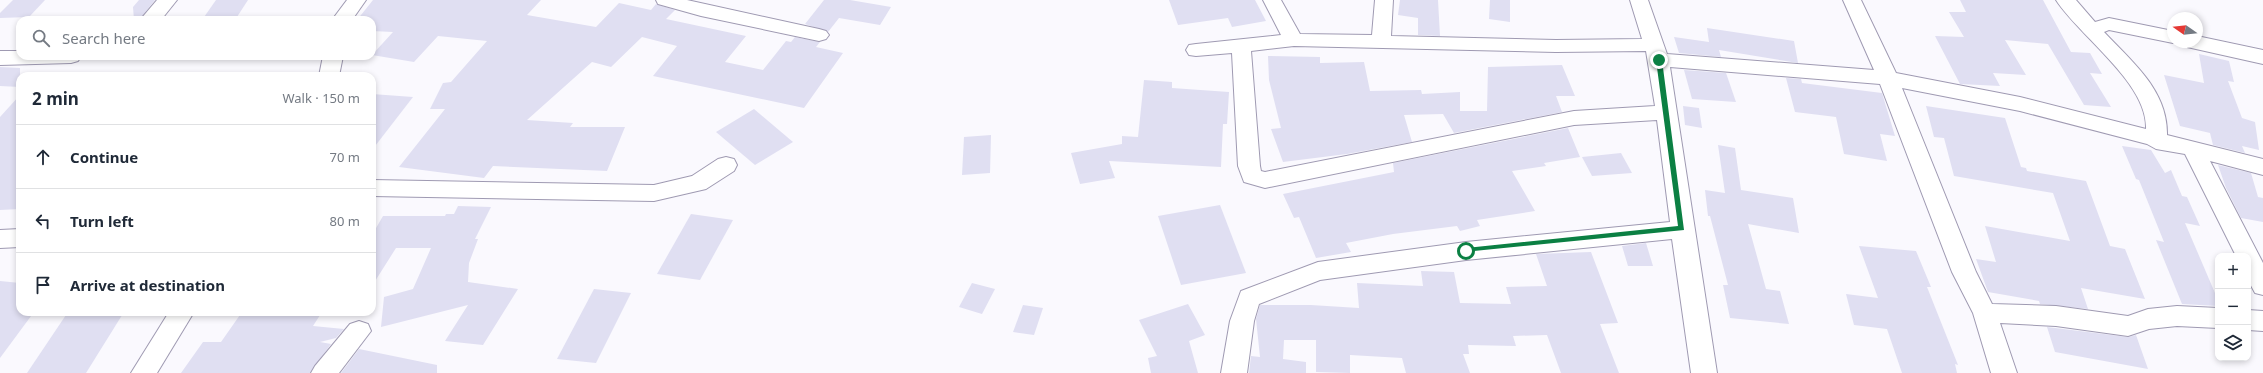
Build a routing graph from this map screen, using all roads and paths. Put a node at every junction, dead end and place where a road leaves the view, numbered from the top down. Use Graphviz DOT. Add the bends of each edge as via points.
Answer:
graph roads {
  1 [pos="168,0"];
  2 [pos="357,0"];
  3 [pos="664,0"];
  4 [pos="1272,0"];
  5 [pos="1384,0"];
  6 [pos="1639,0"];
  7 [pos="1852,0"];
  8 [pos="2065,0"];
  9 [pos="154,16"];
  10 [pos="345,16"];
  11 [pos="2091,29"];
  12 [pos="819,35"];
  13 [pos="2167,36"];
  14 [pos="1294,40"];
  15 [pos="1381,41"];
  16 [pos="2203,44"];
  17 [pos="1241,45"];
  18 [pos="1196,50"];
  19 [pos="1657,52"];
  20 [pos="2263,57"];
  21 [pos="0,58"];
  22 [pos="16,58"];
  23 [pos="332,60"];
  24 [pos="330,72"];
  25 [pos="1888,78"];
  26 [pos="1666,112"];
  27 [pos="2156,140"];
  28 [pos="2193,149"];
  29 [pos="726,165"];
  30 [pos="2263,167"];
  31 [pos="376,188"];
  32 [pos="1682,228"];
  33 [pos="16,238"];
  34 [pos="0,239"];
  35 [pos="2246,253"];
  36 [pos="2251,262"];
  37 [pos="2263,286"];
  38 [pos="1985,313"];
  39 [pos="180,316"];
  40 [pos="2215,318"];
  41 [pos="2251,320"];
  42 [pos="2263,321"];
  43 [pos="359,331"];
  44 [pos="144,373"];
  45 [pos="324,373"];
  46 [pos="1234,373"];
  47 [pos="1704,373"];
  48 [pos="2004,373"];
  1 -- 9 [label="street"];
  2 -- 10 [label="street"];
  3 -- 12 [label="street"];
  4 -- 14 [label="street"];
  5 -- 15 [label="street"];
  6 -- 19 [label="street"];
  7 -- 25 [label="street"];
  8 -- 11 [label="street"];
  11 -- 13 [label="street" via="2109,24"];
  11 -- 27 [label="street" via="2146,90 2157,118"];
  14 -- 15 [label="street"];
  14 -- 17 [label="street"];
  15 -- 19 [label="street"];
  16 -- 20 [label="street"];
  17 -- 18 [label="street"];
  17 -- 26 [label="street" via="1249,166 1252,176 1265,180 1574,118"];
  19 -- 25 [label="street"];
  19 -- 26 [label="street"];
  21 -- 22 [label="street"];
  23 -- 24 [label="street"];
  25 -- 27 [label="street" via="2020,104"];
  25 -- 38 [label="street" via="1964,272"];
  26 -- 32 [label="street"];
  27 -- 28 [label="street"];
  28 -- 30 [label="street"];
  28 -- 35 [label="street"];
  29 -- 31 [label="street" via="698,183 654,193"];
  32 -- 46 [label="street" via="1466,251 1318,271 1249,298 1242,321"];
  32 -- 47 [label="street"];
  33 -- 34 [label="street"];
  36 -- 37 [label="street"];
  38 -- 40 [label="street" via="2056,316 2128,326 2148,319 2177,316"];
  38 -- 48 [label="street"];
  39 -- 44 [label="street"];
  41 -- 42 [label="street"];
  43 -- 45 [label="street"];
}
